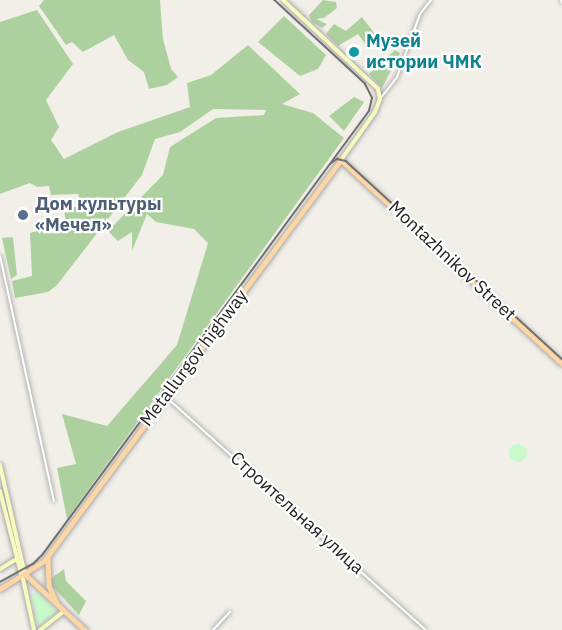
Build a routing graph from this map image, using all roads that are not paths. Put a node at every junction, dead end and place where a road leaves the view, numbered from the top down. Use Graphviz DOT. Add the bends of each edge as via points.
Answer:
graph roads {
  1 [pos="283,0"];
  2 [pos="431,0"];
  3 [pos="380,99"];
  4 [pos="341,160"];
  5 [pos="0,256"];
  6 [pos="562,363"];
  7 [pos="166,397"];
  8 [pos="0,465"];
  9 [pos="0,491"];
  10 [pos="54,501"];
  11 [pos="9,506"];
  12 [pos="2,507"];
  13 [pos="49,554"];
  14 [pos="18,560"];
  15 [pos="0,568"];
  16 [pos="24,577"];
  17 [pos="0,589"];
  18 [pos="62,609"];
  19 [pos="230,612"];
  20 [pos="34,630"];
  21 [pos="40,630"];
  22 [pos="85,630"];
  23 [pos="213,630"];
  24 [pos="426,630"];
  1 -- 3 [label="main road" via="366,75 378,89"];
  2 -- 3 [label="street" via="420,14 397,77"];
  3 -- 4 [label="main road, Metallurgov highway"];
  4 -- 6 [label="main road, Montazhnikov Street"];
  4 -- 7 [label="main road, Metallurgov highway"];
  5 -- 10 [label="street"];
  7 -- 13 [label="main road, Metallurgov highway"];
  7 -- 24 [label="street, Строительная улица"];
  8 -- 11 [label="main road"];
  9 -- 12 [label="main road"];
  11 -- 12 [label="main road"];
  11 -- 14 [label="main road"];
  12 -- 14 [label="main road"];
  13 -- 16 [label="main road, Metallurgov highway"];
  13 -- 18 [label="main road" via="49,586"];
  14 -- 15 [label="main road"];
  14 -- 16 [label="main road"];
  16 -- 17 [label="main road, Metallurgov highway"];
  16 -- 18 [label="main road"];
  16 -- 20 [label="main road"];
  18 -- 21 [label="main road"];
  18 -- 22 [label="main road"];
  19 -- 23 [label="street"];
}
